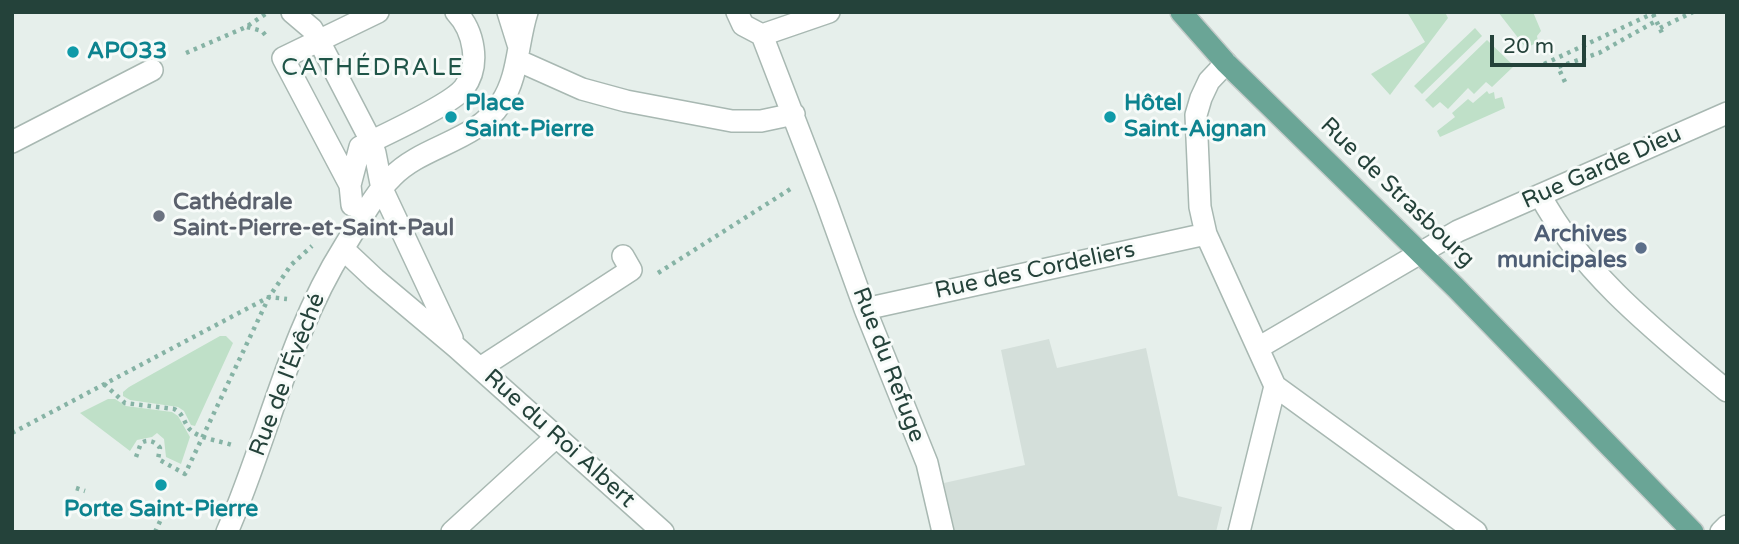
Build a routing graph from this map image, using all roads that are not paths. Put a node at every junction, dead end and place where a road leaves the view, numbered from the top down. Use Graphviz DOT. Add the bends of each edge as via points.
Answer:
graph roads {
  1 [pos="292,12"];
  2 [pos="378,12"];
  3 [pos="456,12"];
  4 [pos="508,12"];
  5 [pos="527,12"];
  6 [pos="737,12"];
  7 [pos="829,12"];
  8 [pos="1181,12"];
  9 [pos="762,34"];
  10 [pos="319,41"];
  11 [pos="518,52"];
  12 [pos="1226,62"];
  13 [pos="152,70"];
  14 [pos="794,114"];
  15 [pos="1727,114"];
  16 [pos="15,133"];
  17 [pos="371,141"];
  18 [pos="383,189"];
  19 [pos="1540,195"];
  20 [pos="1206,234"];
  21 [pos="343,249"];
  22 [pos="1420,252"];
  23 [pos="623,257"];
  24 [pos="865,309"];
  25 [pos="456,347"];
  26 [pos="1258,348"];
  27 [pos="480,368"];
  28 [pos="1275,386"];
  29 [pos="1727,391"];
  30 [pos="556,438"];
  31 [pos="1727,526"];
  32 [pos="1462,528"];
  33 [pos="227,532"];
  34 [pos="452,532"];
  35 [pos="663,532"];
  36 [pos="943,532"];
  37 [pos="1239,532"];
  38 [pos="1693,532"];
  39 [pos="1721,532"];
  1 -- 10 [label="street"];
  2 -- 10 [label="street"];
  3 -- 17 [label="street" via="473,44 474,61 465,86 437,107"];
  4 -- 11 [label="street"];
  5 -- 11 [label="street"];
  6 -- 9 [label="street" via="743,25"];
  7 -- 9 [label="street"];
  8 -- 12 [label="main road, Rue de Strasbourg"];
  9 -- 14 [label="street, Rue du Refuge"];
  10 -- 17 [label="street"];
  10 -- 17 [label="street" via="279,53 351,195 360,147"];
  11 -- 14 [label="street" via="582,89 626,101 732,121"];
  11 -- 18 [label="street" via="508,92 488,119 392,176"];
  12 -- 20 [label="street" via="1209,81 1190,117"];
  12 -- 22 [label="main road, Rue de Strasbourg"];
  13 -- 16 [label="street"];
  14 -- 24 [label="street, Rue du Refuge"];
  15 -- 19 [label="street, Rue Garde Dieu"];
  17 -- 18 [label="street"];
  18 -- 21 [label="street, Rue de l'Évêché"];
  18 -- 25 [label="street, Rue du Roi Albert"];
  19 -- 22 [label="street, Rue Garde Dieu"];
  19 -- 29 [label="street" via="1563,234 1639,317"];
  20 -- 24 [label="street, Rue des Cordeliers"];
  20 -- 26 [label="street"];
  21 -- 25 [label="street, Rue du Roi Albert"];
  21 -- 33 [label="street, Rue de l'Évêché" via="312,303"];
  22 -- 26 [label="street, Rue Garde Dieu"];
  22 -- 38 [label="main road, Rue de Strasbourg"];
  23 -- 27 [label="street" via="631,270"];
  24 -- 36 [label="street, Rue du Refuge" via="927,463"];
  25 -- 27 [label="street, Rue du Roi Albert"];
  26 -- 28 [label="street"];
  27 -- 30 [label="street, Rue du Roi Albert"];
  28 -- 32 [label="street"];
  28 -- 37 [label="street"];
  30 -- 34 [label="street"];
  30 -- 35 [label="street, Rue du Roi Albert"];
  31 -- 39 [label="street"];
}
